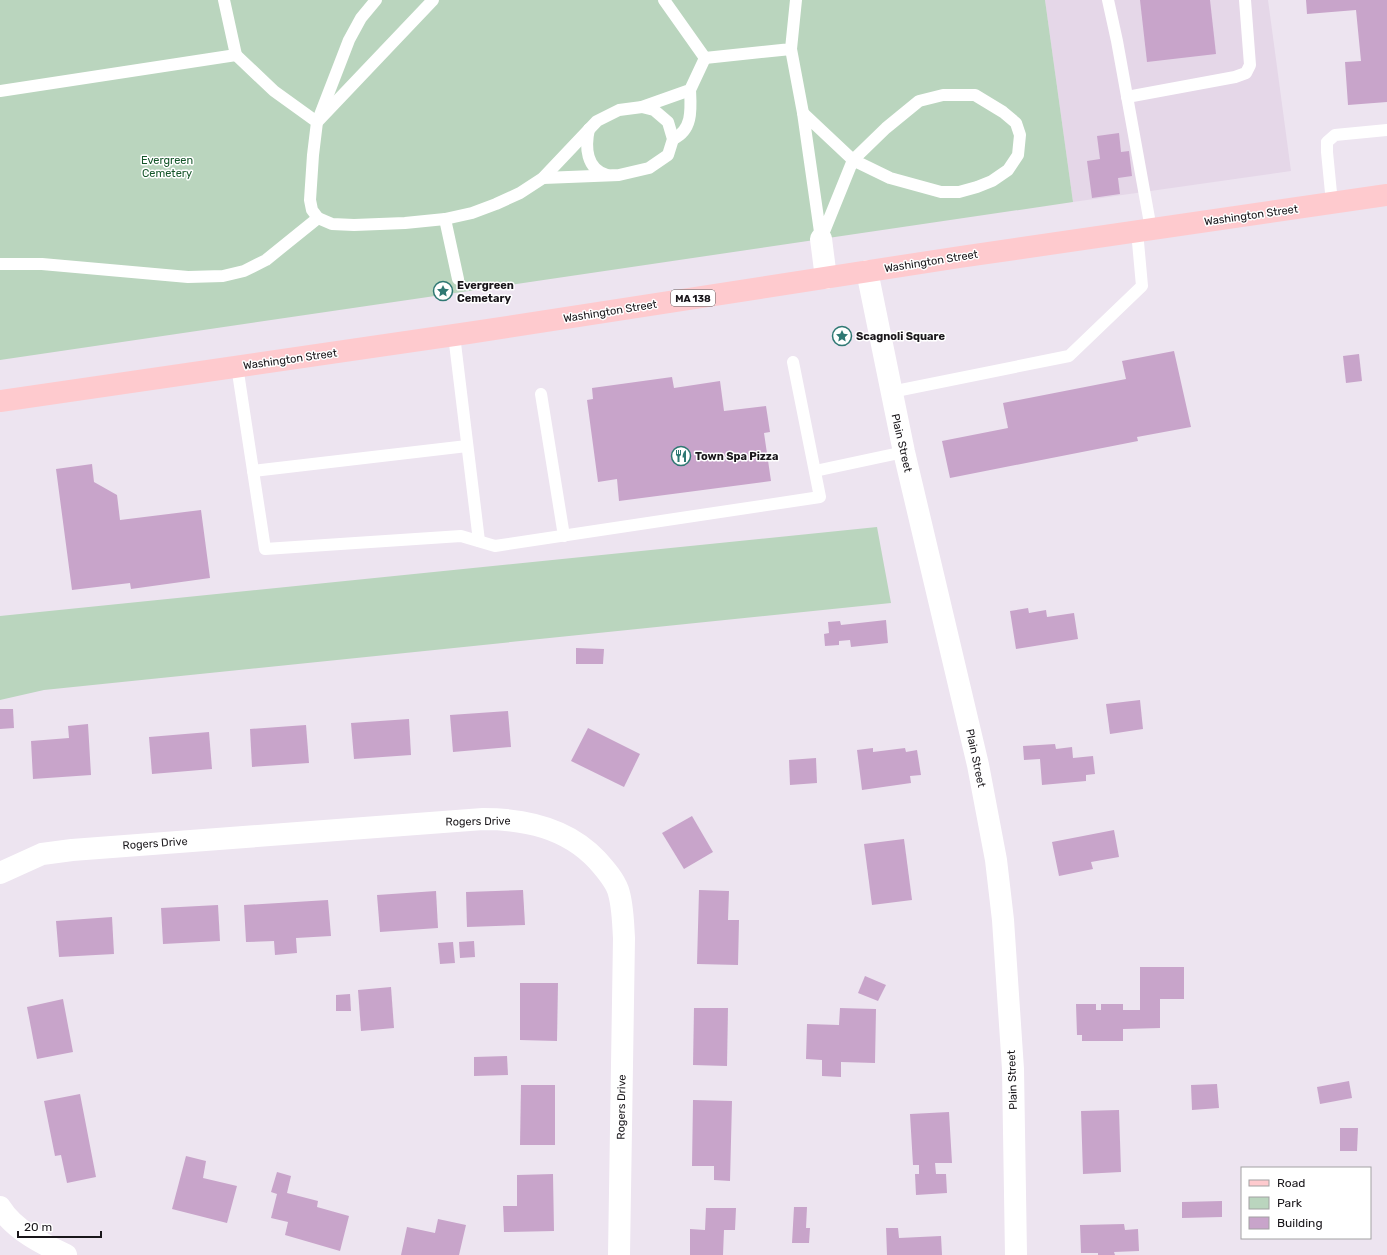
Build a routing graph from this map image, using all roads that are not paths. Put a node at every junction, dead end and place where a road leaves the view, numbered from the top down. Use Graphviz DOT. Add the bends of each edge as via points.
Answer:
graph roads {
  1 [pos="224,0"];
  2 [pos="376,0"];
  3 [pos="433,0"];
  4 [pos="664,0"];
  5 [pos="796,0"];
  6 [pos="1108,0"];
  7 [pos="1245,0"];
  8 [pos="791,49"];
  9 [pos="236,55"];
  10 [pos="705,58"];
  11 [pos="690,90"];
  12 [pos="0,91"];
  13 [pos="1127,97"];
  14 [pos="642,107"];
  15 [pos="803,113"];
  16 [pos="317,122"];
  17 [pos="589,129"];
  18 [pos="1387,130"];
  19 [pos="673,139"];
  20 [pos="853,160"];
  21 [pos="607,175"];
  22 [pos="543,178"];
  23 [pos="1387,195"];
  24 [pos="1332,203"];
  25 [pos="318,218"];
  26 [pos="445,219"];
  27 [pos="1144,230"];
  28 [pos="821,239"];
  29 [pos="0,264"];
  30 [pos="867,271"];
  31 [pos="826,278"];
  32 [pos="458,279"];
  33 [pos="454,335"];
  34 [pos="793,362"];
  35 [pos="237,366"];
  36 [pos="891,392"];
  37 [pos="540,394"];
  38 [pos="0,401"];
  39 [pos="467,446"];
  40 [pos="904,452"];
  41 [pos="253,471"];
  42 [pos="815,471"];
  43 [pos="564,536"];
  44 [pos="479,541"];
  45 [pos="0,873"];
  46 [pos="0,1207"];
  47 [pos="66,1255"];
  48 [pos="619,1255"];
  49 [pos="1016,1255"];
  1 -- 9 [label="lane"];
  2 -- 16 [label="lane" via="361,18 349,40"];
  3 -- 16 [label="lane"];
  4 -- 10 [label="lane"];
  5 -- 8 [label="lane"];
  6 -- 13 [label="lane"];
  7 -- 13 [label="lane" via="1250,65 1246,73"];
  8 -- 10 [label="lane"];
  8 -- 15 [label="lane"];
  9 -- 12 [label="lane"];
  9 -- 16 [label="lane" via="274,91"];
  10 -- 11 [label="lane"];
  11 -- 14 [label="lane"];
  11 -- 19 [label="lane" via="691,108 687,126 680,136"];
  13 -- 27 [label="lane"];
  14 -- 17 [label="lane" via="619,110 597,121"];
  14 -- 19 [label="lane" via="654,110 668,122"];
  15 -- 20 [label="lane"];
  15 -- 28 [label="lane"];
  16 -- 25 [label="lane" via="310,200 312,210"];
  17 -- 21 [label="lane" via="589,158 593,166"];
  17 -- 22 [label="lane"];
  18 -- 24 [label="lane" via="1335,136 1327,142"];
  19 -- 21 [label="lane" via="668,155 649,168"];
  20 -- 20 [label="lane" via="919,101 943,95 975,96 1016,122 1020,136 1018,155 1008,170 992,181 959,192 941,192 890,178"];
  20 -- 28 [label="lane"];
  21 -- 22 [label="lane"];
  22 -- 26 [label="lane" via="496,204"];
  23 -- 24 [label="main road, Washington Street / MA 138"];
  24 -- 27 [label="main road, Washington Street / MA 138"];
  25 -- 26 [label="lane" via="332,224 354,225"];
  25 -- 29 [label="lane" via="266,260 244,271 223,276 188,277 42,264"];
  26 -- 32 [label="lane"];
  27 -- 30 [label="main road, Washington Street / MA 138"];
  27 -- 36 [label="lane" via="1142,286 1069,356"];
  28 -- 31 [label="street"];
  30 -- 31 [label="main road, Washington Street / MA 138"];
  30 -- 36 [label="street, Plain Street"];
  31 -- 33 [label="main road, Washington Street / MA 138"];
  33 -- 35 [label="main road, Washington Street / MA 138"];
  33 -- 39 [label="lane"];
  34 -- 42 [label="lane"];
  35 -- 38 [label="main road, Washington Street / MA 138"];
  35 -- 41 [label="lane"];
  36 -- 40 [label="street, Plain Street"];
  37 -- 43 [label="lane"];
  39 -- 41 [label="lane"];
  39 -- 44 [label="lane"];
  40 -- 42 [label="lane"];
  40 -- 49 [label="street, Plain Street" via="978,765 996,860 1013,1069"];
  41 -- 44 [label="lane" via="265,549 461,536"];
  42 -- 43 [label="lane" via="820,497"];
  43 -- 44 [label="lane" via="495,546"];
  45 -- 48 [label="street, Rogers Drive" via="42,854 72,850 484,819 527,822 568,837 587,850 606,870 618,890 622,912 624,938"];
  46 -- 47 [label="street" via="22,1231"];
}
